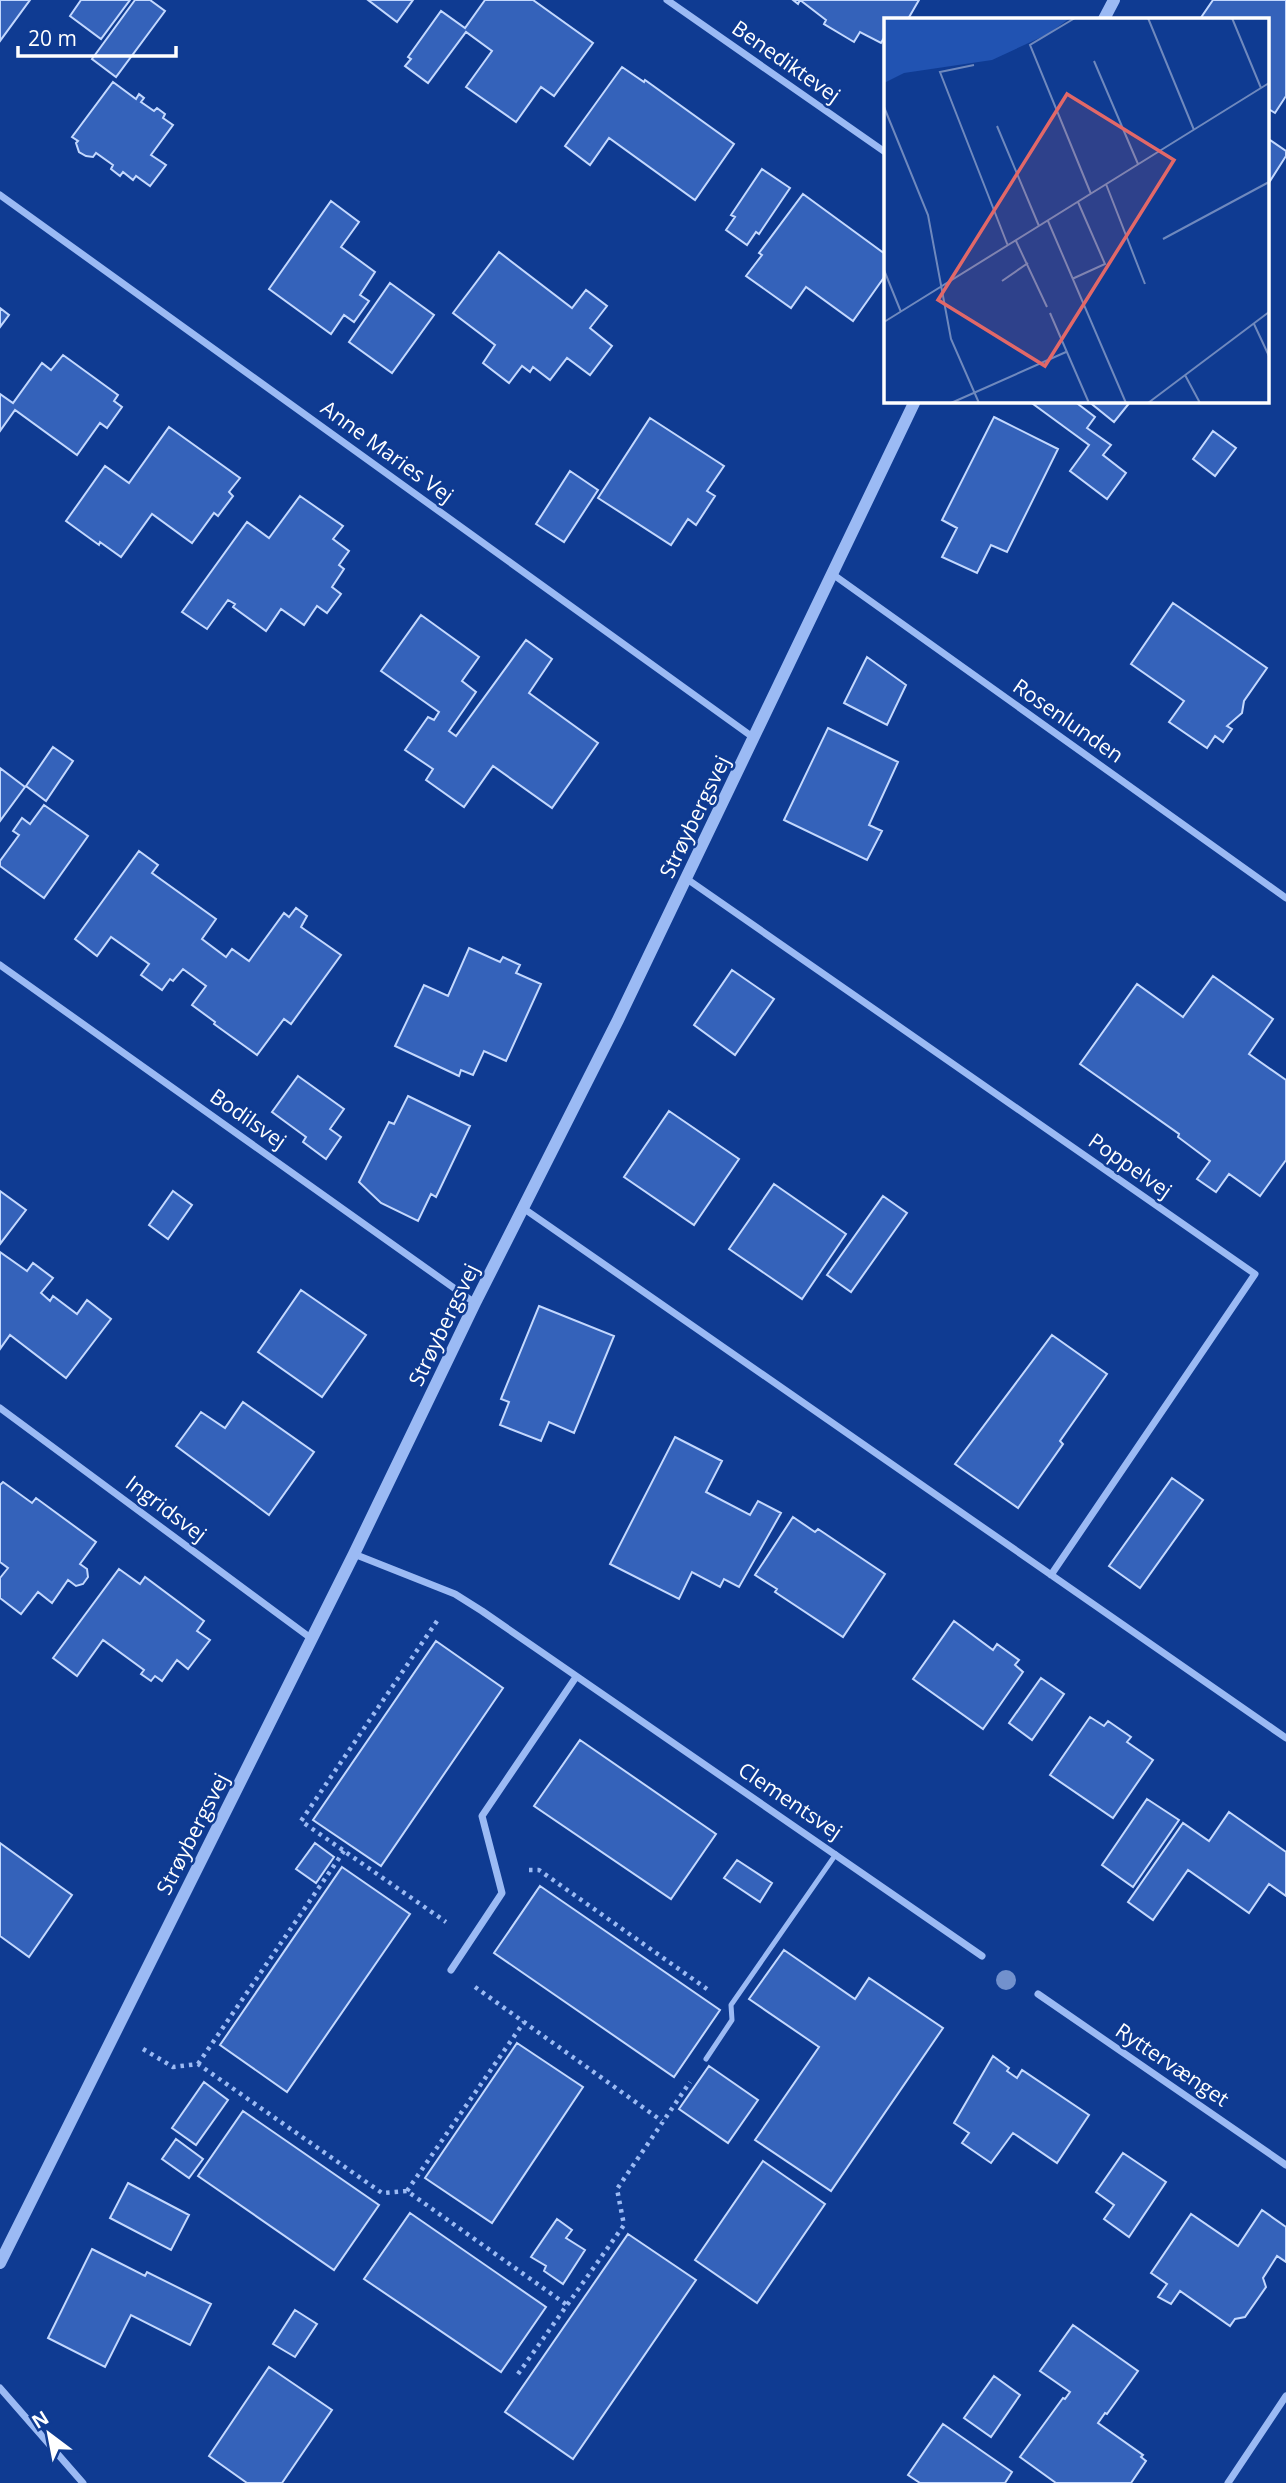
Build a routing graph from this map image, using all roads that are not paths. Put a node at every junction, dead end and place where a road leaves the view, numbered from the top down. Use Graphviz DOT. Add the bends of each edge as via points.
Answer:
graph roads {
  1 [pos="667,0"];
  2 [pos="1114,0"];
  3 [pos="1105,18"];
  4 [pos="884,151"];
  5 [pos="0,195"];
  6 [pos="915,402"];
  7 [pos="830,573"];
  8 [pos="754,738"];
  9 [pos="687,878"];
  10 [pos="1286,898"];
  11 [pos="0,965"];
  12 [pos="523,1208"];
  13 [pos="475,1303"];
  14 [pos="0,1408"];
  15 [pos="354,1554"];
  16 [pos="1051,1575"];
  17 [pos="312,1639"];
  18 [pos="576,1677"];
  19 [pos="1286,1738"];
  20 [pos="836,1854"];
  21 [pos="982,1956"];
  22 [pos="451,1970"];
  23 [pos="1038,1994"];
  24 [pos="706,2059"];
  25 [pos="1286,2165"];
  26 [pos="0,2263"];
  27 [pos="0,2388"];
  28 [pos="1286,2396"];
  29 [pos="83,2483"];
  30 [pos="1228,2483"];
  1 -- 4 [label="street, Benediktevej"];
  2 -- 3 [label="street"];
  5 -- 8 [label="street, Anne Maries Vej"];
  6 -- 7 [label="street, Strøybergsvej"];
  7 -- 8 [label="street, Strøybergsvej"];
  7 -- 10 [label="street, Rosenlunden"];
  8 -- 9 [label="street, Strøybergsvej"];
  9 -- 12 [label="street, Strøybergsvej"];
  9 -- 16 [label="street, Poppelvej" via="1255,1274"];
  11 -- 13 [label="street, Bodilsvej"];
  12 -- 13 [label="street, Strøybergsvej"];
  12 -- 16 [label="street"];
  13 -- 15 [label="street, Strøybergsvej"];
  14 -- 17 [label="street, Ingridsvej"];
  15 -- 17 [label="street, Strøybergsvej"];
  15 -- 18 [label="street, Clementsvej" via="455,1594"];
  16 -- 19 [label="street"];
  17 -- 26 [label="street, Strøybergsvej"];
  18 -- 20 [label="street, Clementsvej"];
  18 -- 22 [label="street" via="482,1816 502,1893"];
  20 -- 21 [label="street, Clementsvej"];
  20 -- 24 [label="lane" via="731,2005 732,2020"];
  23 -- 25 [label="street, Ryttervænget"];
  27 -- 29 [label="street"];
  28 -- 30 [label="street"];
}
